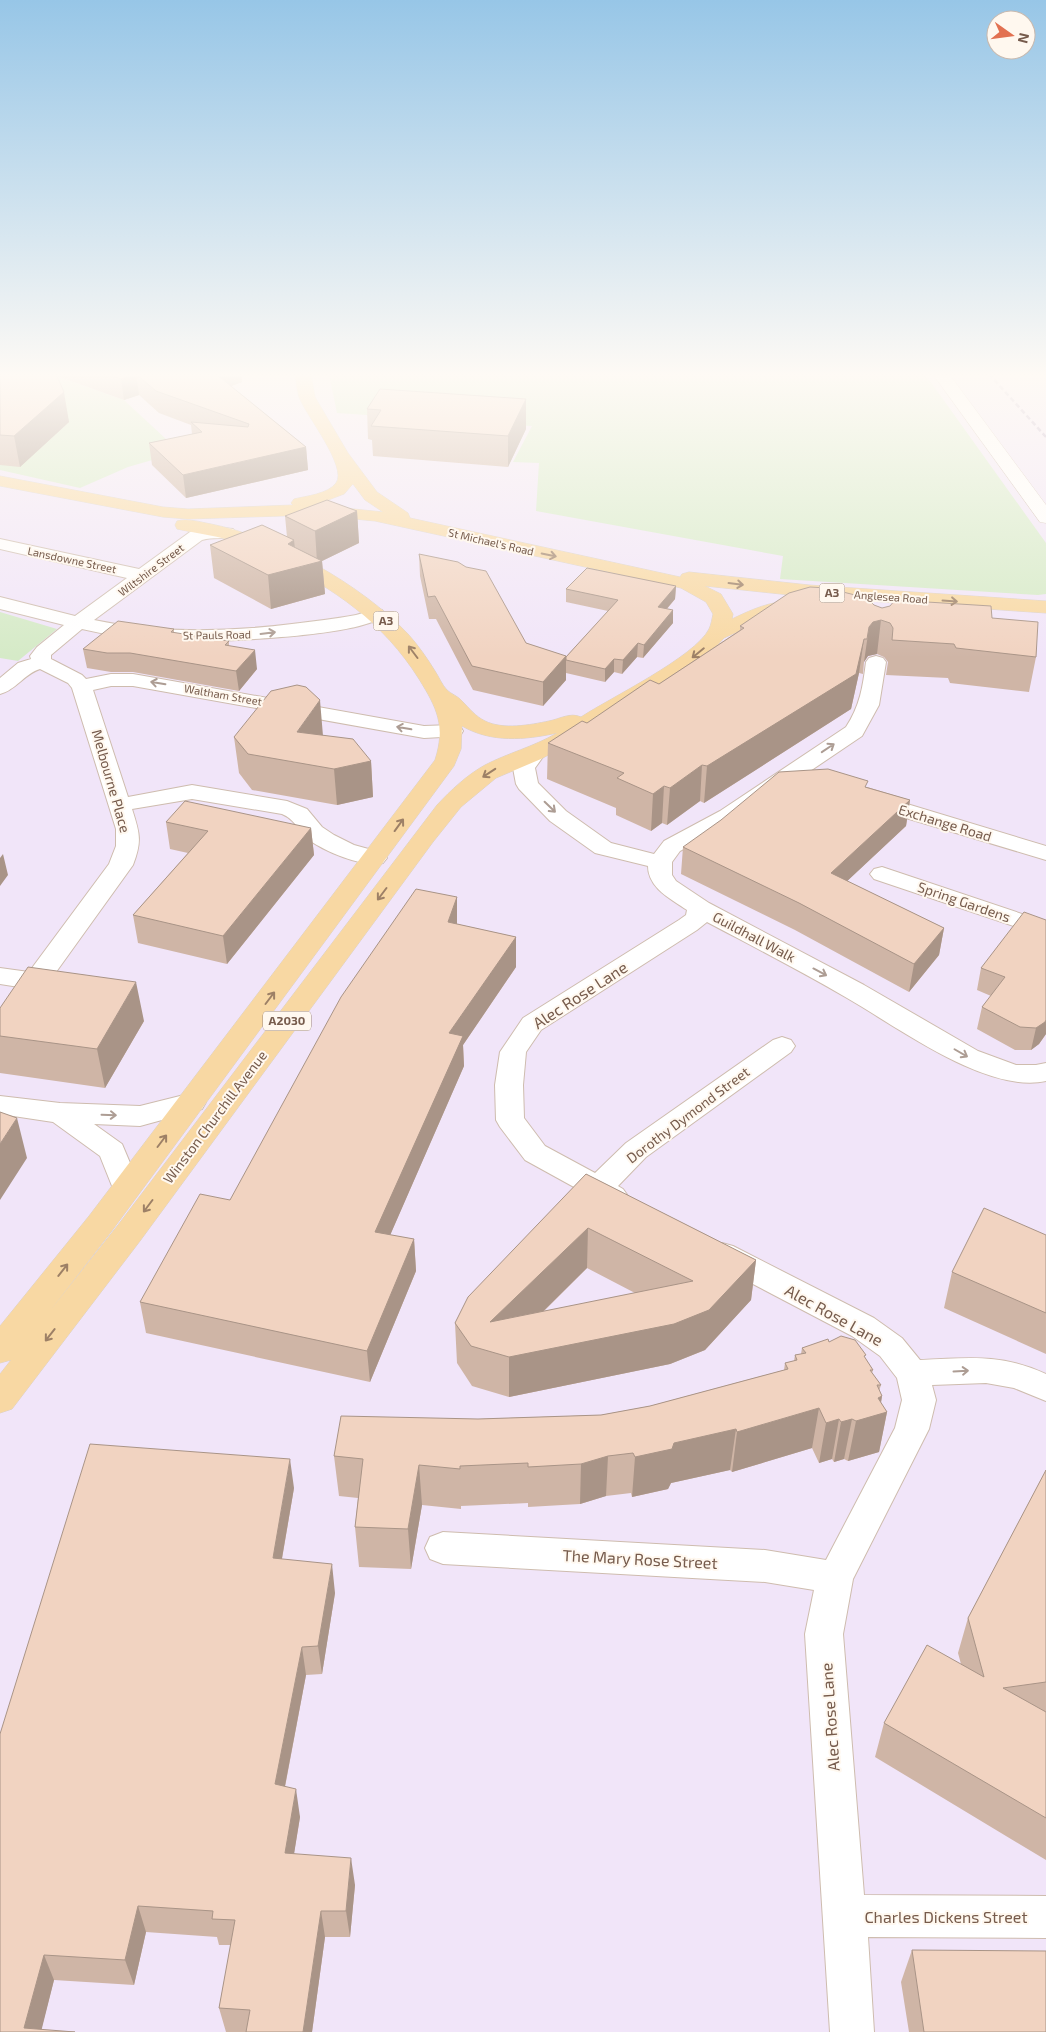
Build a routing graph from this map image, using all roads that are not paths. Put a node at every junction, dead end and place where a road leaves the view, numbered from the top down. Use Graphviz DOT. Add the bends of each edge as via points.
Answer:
graph roads {
  1 [pos="346,469"];
  2 [pos="351,469"];
  3 [pos="1010,469"];
  4 [pos="0,481"];
  5 [pos="120,506"];
  6 [pos="261,511"];
  7 [pos="1046,518"];
  8 [pos="417,524"];
  9 [pos="227,533"];
  10 [pos="0,544"];
  11 [pos="618,568"];
  12 [pos="144,576"];
  13 [pos="0,603"];
  14 [pos="1046,607"];
  15 [pos="375,614"];
  16 [pos="1046,621"];
  17 [pos="80,622"];
  18 [pos="719,633"];
  19 [pos="42,662"];
  20 [pos="876,662"];
  21 [pos="82,686"];
  22 [pos="0,688"];
  23 [pos="438,694"];
  24 [pos="623,700"];
  25 [pos="452,731"];
  26 [pos="534,754"];
  27 [pos="787,775"];
  28 [pos="815,784"];
  29 [pos="853,795"];
  30 [pos="119,805"];
  31 [pos="1046,853"];
  32 [pos="375,858"];
  33 [pos="660,862"];
  34 [pos="882,874"];
  35 [pos="700,908"];
  36 [pos="1046,930"];
  37 [pos="0,976"];
  38 [pos="36,981"];
  39 [pos="0,1036"];
  40 [pos="782,1046"];
  41 [pos="1043,1073"];
  42 [pos="192,1102"];
  43 [pos="0,1105"];
  44 [pos="60,1113"];
  45 [pos="598,1188"];
  46 [pos="126,1189"];
  47 [pos="631,1206"];
  48 [pos="698,1242"];
  49 [pos="0,1350"];
  50 [pos="912,1373"];
  51 [pos="1046,1388"];
  52 [pos="0,1399"];
  53 [pos="443,1548"];
  54 [pos="835,1578"];
  55 [pos="845,1916"];
  56 [pos="1046,1917"];
  57 [pos="852,2032"];
  1 -- 6 [label="main road, A3" via="348,475 342,488 320,498"];
  2 -- 8 [label="main road, A3" via="371,496"];
  3 -- 7 [label="street"];
  4 -- 5 [label="main road"];
  5 -- 6 [label="main road" via="188,514"];
  5 -- 9 [label="main road" via="180,524"];
  6 -- 8 [label="main road, St Michael's Road / A3" via="336,511"];
  6 -- 9 [label="main road, A3" via="227,522 224,526"];
  8 -- 11 [label="main road, St Michael's Road / A3, one-way" via="551,556"];
  9 -- 12 [label="street, Wiltshire Street" via="209,532 196,536"];
  9 -- 15 [label="main road, A3" via="312,570 344,589"];
  10 -- 12 [label="street, Lansdowne Street"];
  11 -- 14 [label="main road, Anglesea Road / A3, one-way" via="784,589"];
  11 -- 18 [label="main road, St Michael's Road / A3" via="708,592 724,613"];
  12 -- 17 [label="street, Wiltshire Street"];
  13 -- 17 [label="street, St Pauls Road"];
  17 -- 15 [label="street, St Pauls Road, one-way" via="161,635 259,634 348,622"];
  23 -- 15 [label="main road, A3, one-way" via="407,644"];
  16 -- 18 [label="main road, Anglesea Road / A3" via="800,606 756,615"];
  17 -- 19 [label="street, Wiltshire Street" via="44,651 40,656"];
  18 -- 24 [label="main road, A3, one-way" via="674,671"];
  19 -- 21 [label="street" via="75,678"];
  19 -- 22 [label="street" via="24,668"];
  27 -- 20 [label="street, one-way" via="854,731 867,712 873,695"];
  25 -- 21 [label="street, Waltham Street, one-way" via="424,732 133,680 111,680"];
  21 -- 30 [label="street, Melbourne Place"];
  23 -- 24 [label="main road, A3" via="448,699 470,721 488,729 512,732 561,726"];
  23 -- 25 [label="main road, Winston Churchill Avenue / A2030" via="451,717"];
  24 -- 26 [label="main road, Winston Churchill Avenue / A2030"];
  32 -- 25 [label="main road, Winston Churchill Avenue / A2030, one-way" via="446,761"];
  26 -- 33 [label="street, one-way" via="524,768 527,784 558,816 602,848"];
  26 -- 52 [label="main road, Winston Churchill Avenue / A2030, one-way" via="488,772 459,794 446,809"];
  27 -- 28 [label="street"];
  27 -- 33 [label="street" via="728,816 672,846"];
  29 -- 31 [label="street, Exchange Road"];
  30 -- 32 [label="street" via="192,792 287,808 299,812 318,835 343,849"];
  30 -- 38 [label="street, Melbourne Place" via="128,838 126,855"];
  42 -- 32 [label="main road, Winston Churchill Avenue / A2030, one-way"];
  33 -- 35 [label="street, Guildhall Walk" via="660,875 668,886"];
  34 -- 36 [label="street, Spring Gardens"];
  35 -- 41 [label="street, Guildhall Walk, one-way" via="855,991 987,1067 1007,1072"];
  35 -- 45 [label="street, Alec Rose Lane" via="688,925 532,1024 513,1052 509,1085 510,1120 535,1153"];
  37 -- 38 [label="street"];
  38 -- 39 [label="street, Melbourne Place"];
  40 -- 45 [label="street, Dorothy Dymond Street" via="636,1150"];
  44 -- 42 [label="street, one-way" via="140,1116"];
  46 -- 42 [label="main road, Winston Churchill Avenue / A2030, one-way"];
  43 -- 44 [label="street"];
  44 -- 46 [label="street" via="112,1151"];
  45 -- 47 [label="street, Alec Rose Lane"];
  49 -- 46 [label="main road, Winston Churchill Avenue / A2030, one-way"];
  48 -- 50 [label="street, Alec Rose Lane" via="863,1327 891,1347"];
  50 -- 51 [label="street, one-way" via="986,1370 1019,1376"];
  50 -- 54 [label="street, Alec Rose Lane" via="919,1400 912,1429"];
  53 -- 54 [label="street, The Mary Rose Street" via="764,1566"];
  54 -- 55 [label="street, Alec Rose Lane" via="824,1634"];
  55 -- 56 [label="street, Charles Dickens Street"];
  55 -- 57 [label="street, Alec Rose Lane"];
}
